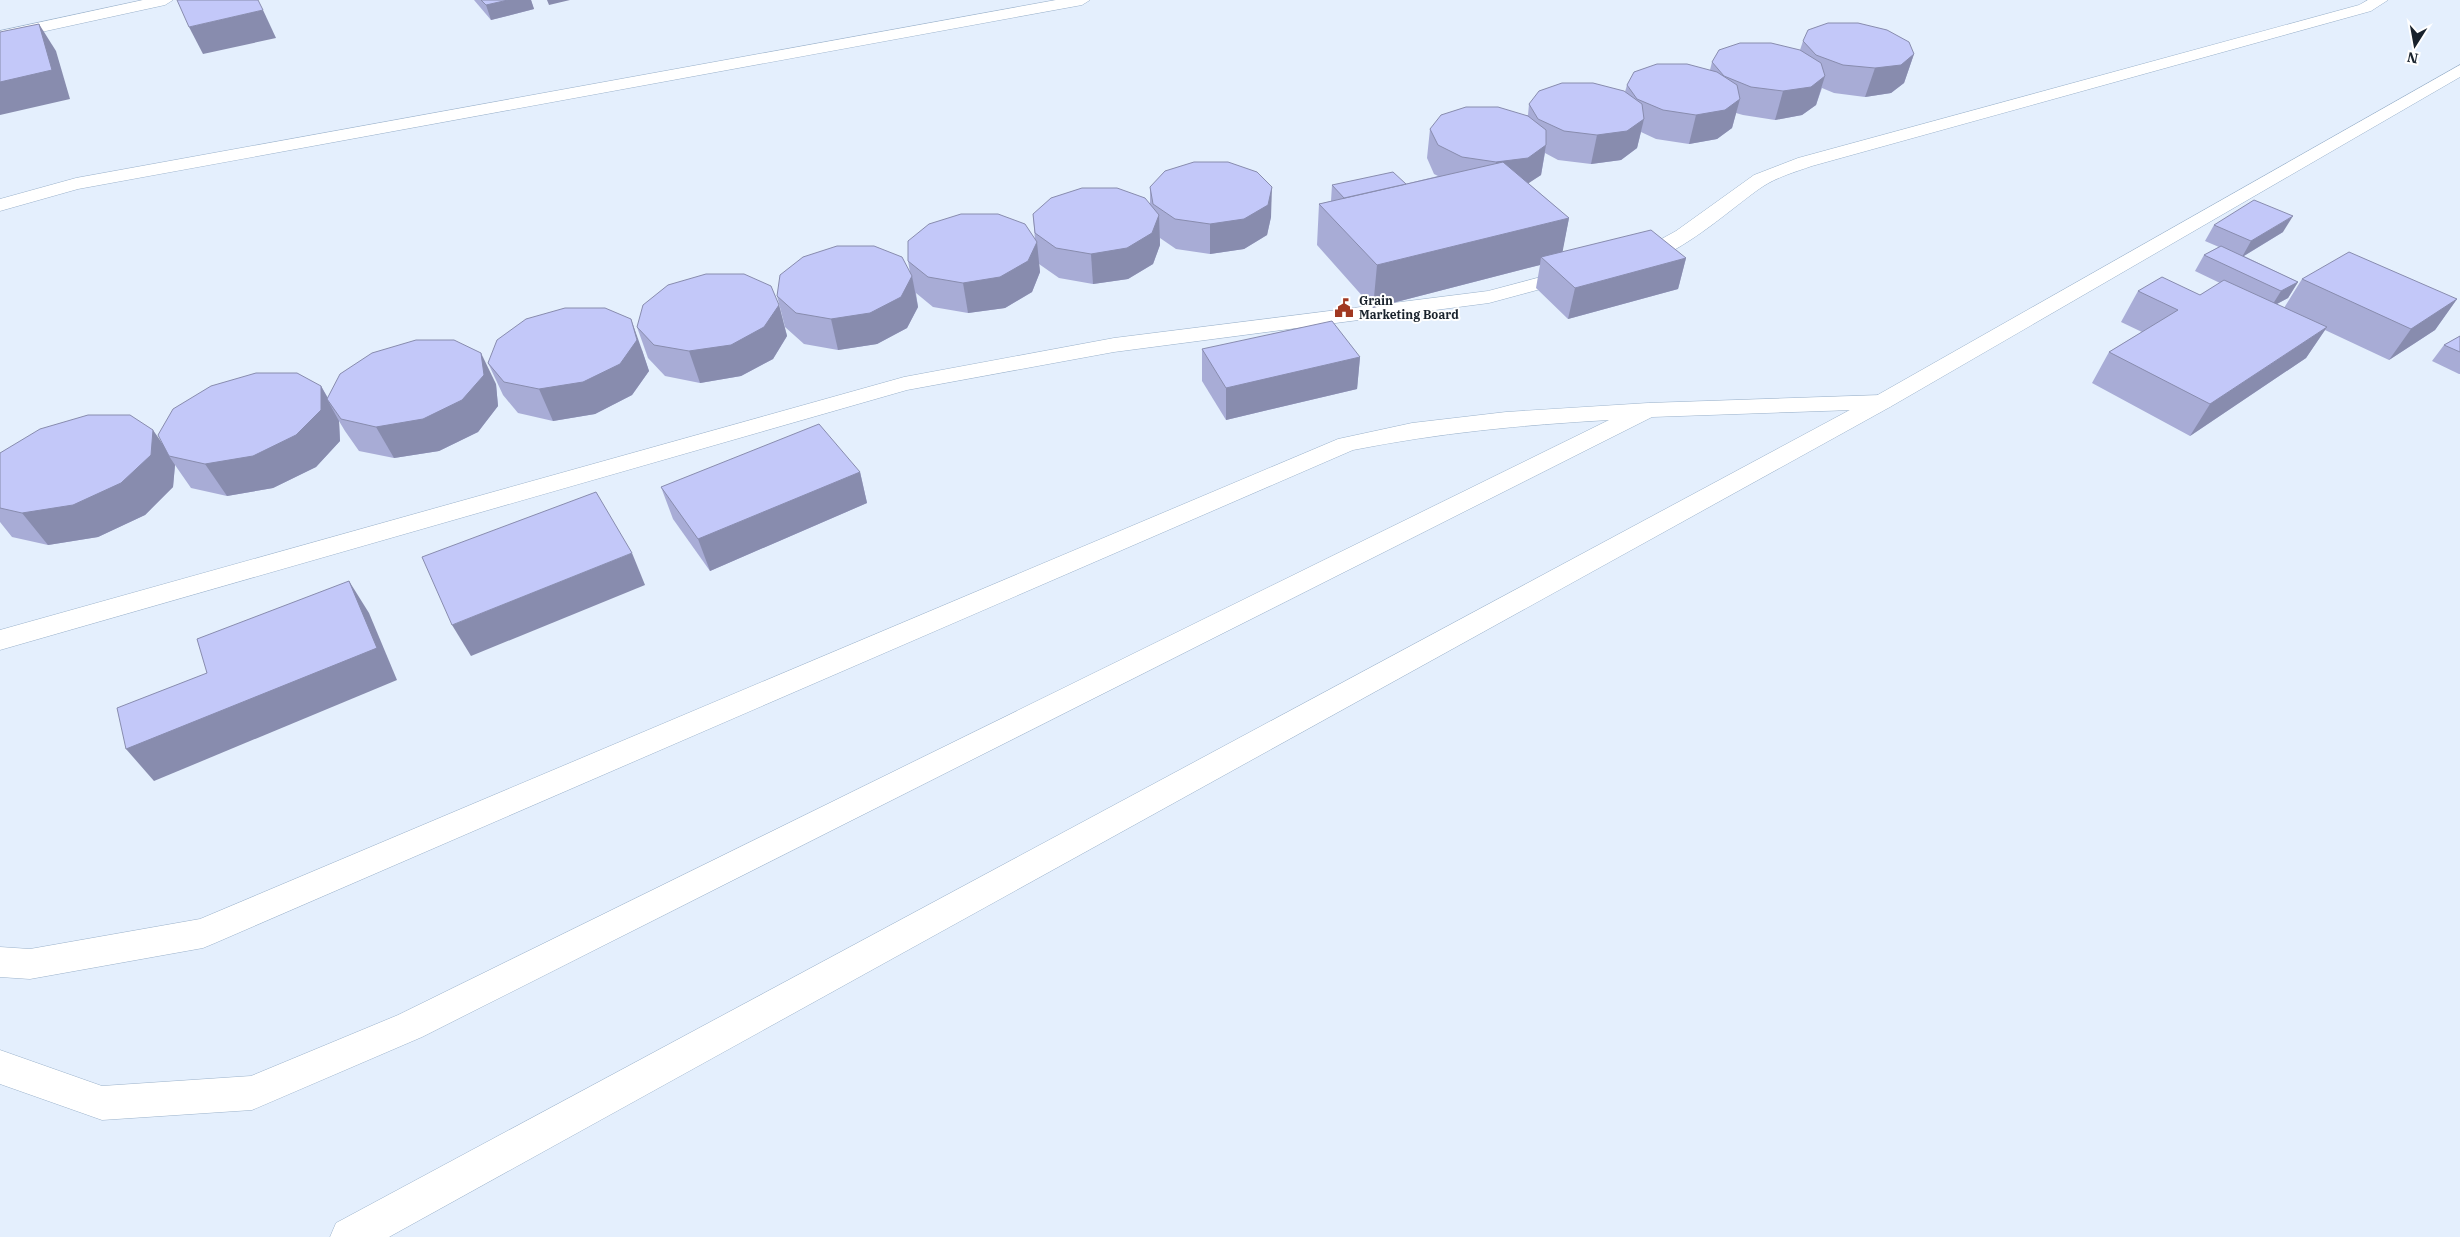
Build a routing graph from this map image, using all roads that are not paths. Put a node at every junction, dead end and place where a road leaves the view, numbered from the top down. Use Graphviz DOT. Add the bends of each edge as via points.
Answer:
graph roads {
  1 [pos="165,0"];
  2 [pos="1082,0"];
  3 [pos="2380,0"];
  4 [pos="119,5"];
  5 [pos="0,36"];
  6 [pos="2460,70"];
  7 [pos="0,205"];
  8 [pos="1882,402"];
  9 [pos="1648,410"];
  10 [pos="0,640"];
  11 [pos="0,962"];
  12 [pos="0,1067"];
  13 [pos="350,1237"];
  1 -- 4 [label="street"];
  2 -- 7 [label="street" via="76,184"];
  3 -- 10 [label="street" via="2364,8 1805,162 1757,182 1680,239 1658,251 1602,267 1489,297 1114,345 904,384 86,613"];
  4 -- 5 [label="street"];
  6 -- 8 [label="street"];
  8 -- 9 [label="street"];
  8 -- 13 [label="street"];
  9 -- 11 [label="street" via="1506,419 1412,431 1347,444 203,933 30,964"];
  9 -- 12 [label="street" via="410,1026 252,1093 102,1103"];
}
